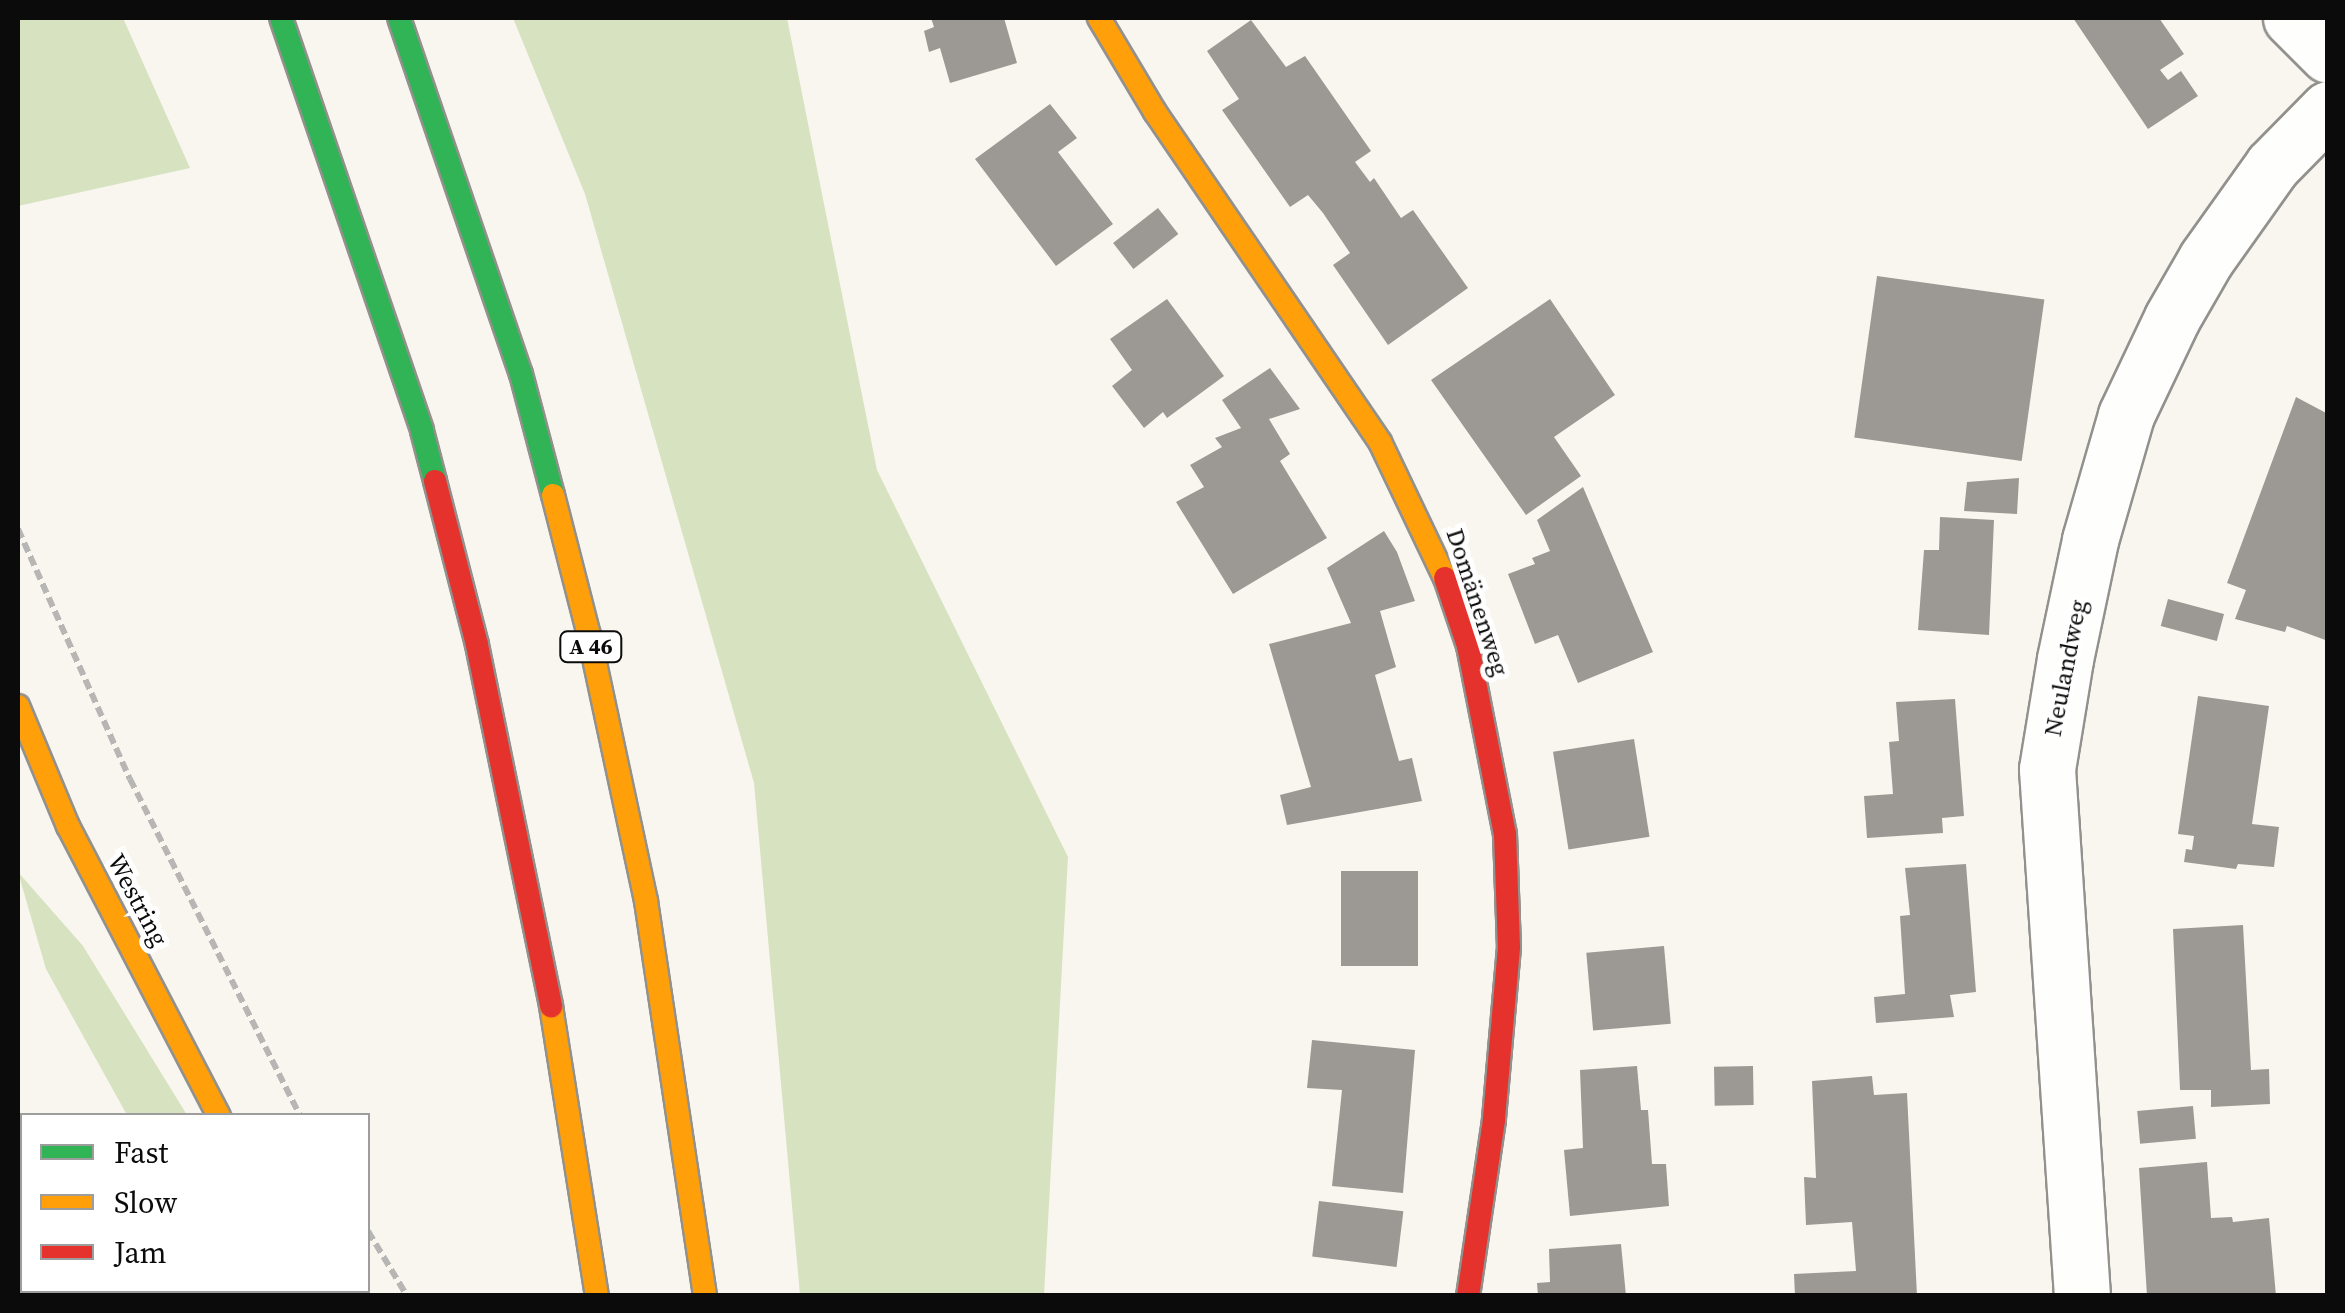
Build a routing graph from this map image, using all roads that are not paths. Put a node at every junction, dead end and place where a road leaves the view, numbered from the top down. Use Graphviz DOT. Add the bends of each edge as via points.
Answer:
graph roads {
  1 [pos="281,18"];
  2 [pos="399,18"];
  3 [pos="1098,18"];
  4 [pos="2291,18"];
  5 [pos="2328,55"];
  6 [pos="2328,109"];
  7 [pos="19,712"];
  8 [pos="217,1113"];
  9 [pos="596,1296"];
  10 [pos="705,1296"];
  11 [pos="1468,1296"];
  12 [pos="2082,1296"];
  1 -- 9 [label="main road" via="422,431 472,627 552,1000"];
  2 -- 10 [label="main road, A 46" via="521,374 589,635 646,901"];
  3 -- 11 [label="main road, Domänenweg" via="1380,442 1436,551 1468,646 1506,834 1510,947"];
  4 -- 5 [label="street"];
  6 -- 12 [label="street, Neulandweg" via="2272,166 2172,318 2126,416 2065,659 2046,769"];
  7 -- 8 [label="main road, Westring" via="68,826"];
}
